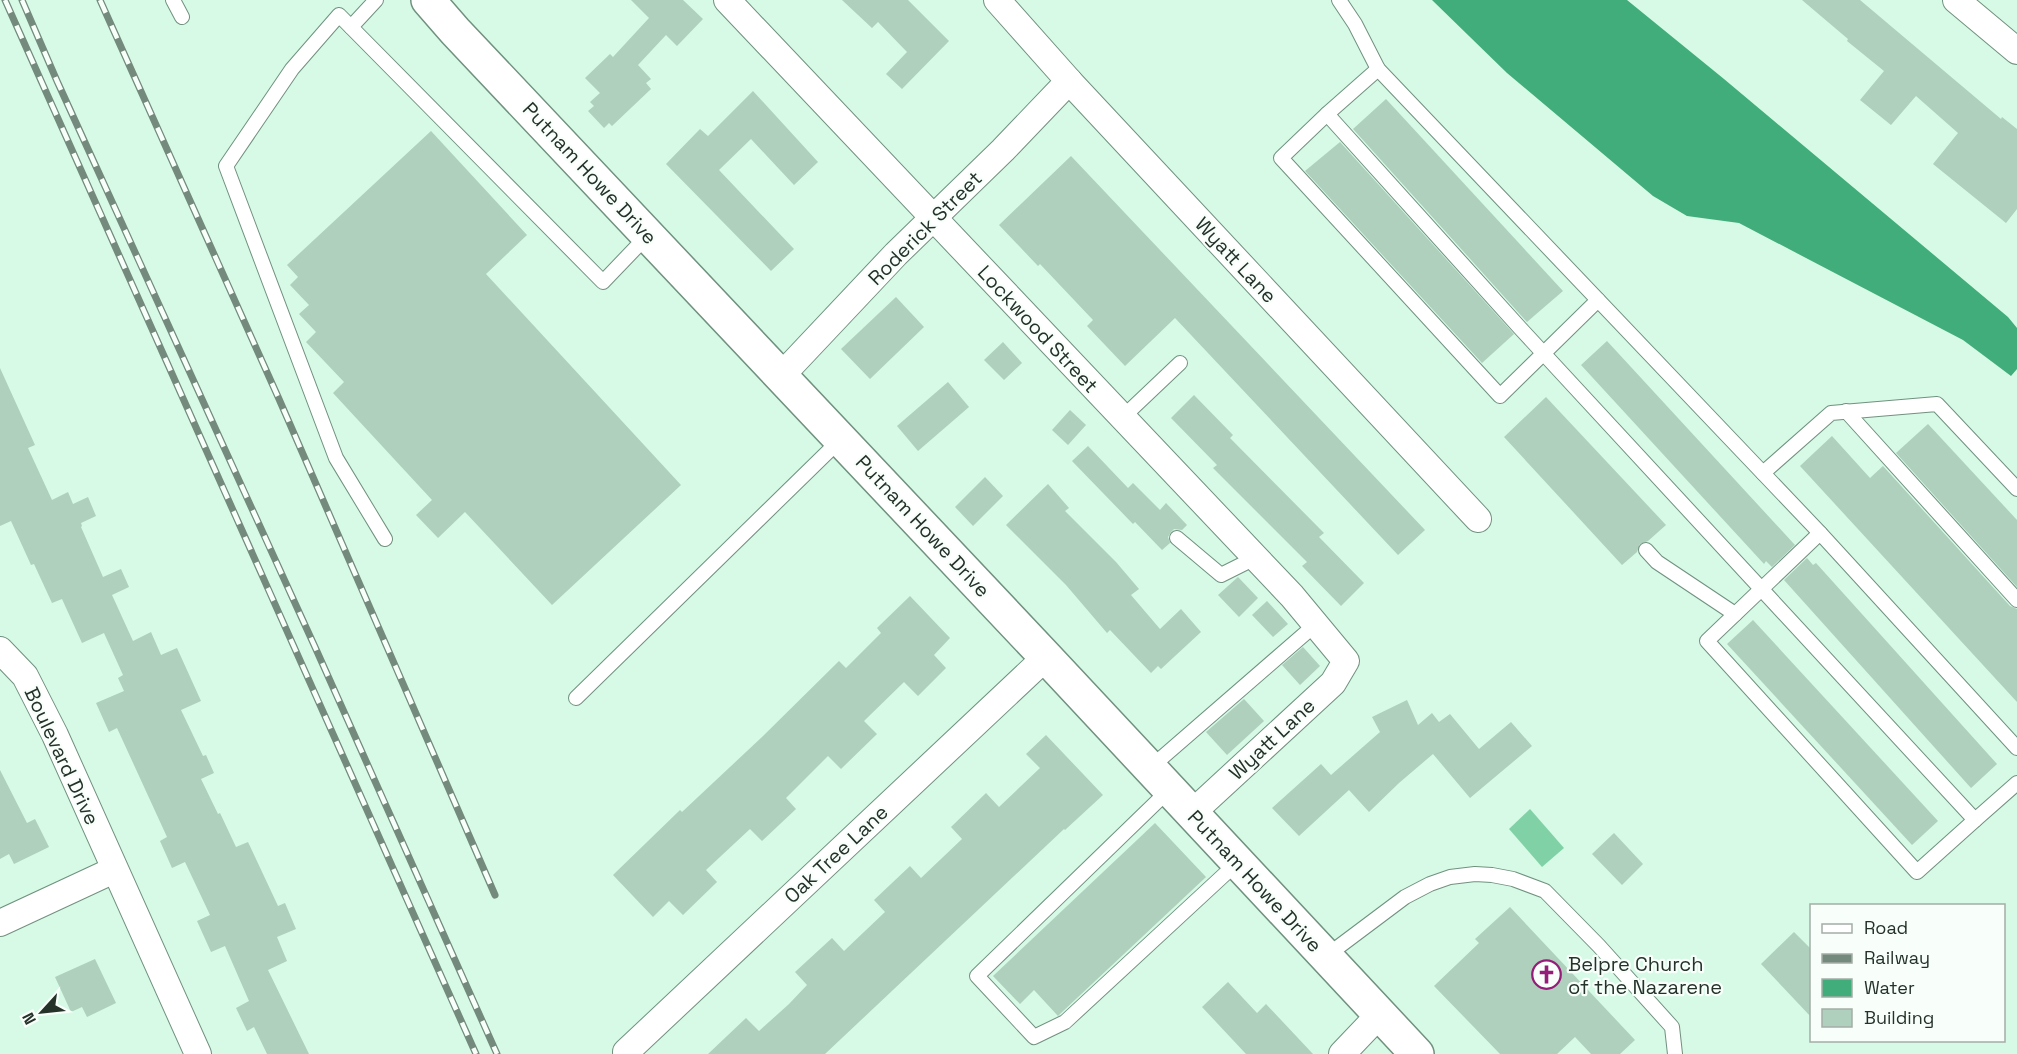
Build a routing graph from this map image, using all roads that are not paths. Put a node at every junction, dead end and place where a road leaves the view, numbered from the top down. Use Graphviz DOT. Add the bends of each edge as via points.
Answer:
graph roads {
  1 [pos="173,0"];
  2 [pos="376,0"];
  3 [pos="428,0"];
  4 [pos="727,0"];
  5 [pos="997,0"];
  6 [pos="1339,0"];
  7 [pos="1961,2"];
  8 [pos="182,17"];
  9 [pos="351,27"];
  10 [pos="2017,51"];
  11 [pos="1378,69"];
  12 [pos="1069,81"];
  13 [pos="1327,114"];
  14 [pos="932,218"];
  15 [pos="648,235"];
  16 [pos="1598,300"];
  17 [pos="1544,354"];
  18 [pos="1180,363"];
  19 [pos="781,376"];
  20 [pos="1846,411"];
  21 [pos="1122,418"];
  22 [pos="841,439"];
  23 [pos="1763,473"];
  24 [pos="2017,489"];
  25 [pos="1478,519"];
  26 [pos="1820,533"];
  27 [pos="1177,538"];
  28 [pos="385,539"];
  29 [pos="1646,550"];
  30 [pos="1254,558"];
  31 [pos="1761,589"];
  32 [pos="2017,600"];
  33 [pos="1735,614"];
  34 [pos="1316,624"];
  35 [pos="0,650"];
  36 [pos="1046,657"];
  37 [pos="1346,661"];
  38 [pos="576,698"];
  39 [pos="2017,748"];
  40 [pos="2017,783"];
  41 [pos="1171,790"];
  42 [pos="1975,820"];
  43 [pos="1238,862"];
  44 [pos="114,870"];
  45 [pos="0,923"];
  46 [pos="1325,957"];
  47 [pos="1380,1014"];
  48 [pos="626,1052"];
  49 [pos="198,1054"];
  50 [pos="1342,1054"];
  51 [pos="1417,1054"];
  52 [pos="1675,1054"];
  1 -- 8 [label="lane"];
  2 -- 9 [label="lane"];
  3 -- 15 [label="street, Putnam Howe Drive"];
  4 -- 14 [label="street, Lockwood Street"];
  5 -- 12 [label="street, Wyatt Lane"];
  6 -- 11 [label="lane"];
  7 -- 10 [label="street"];
  9 -- 15 [label="lane" via="603,282"];
  9 -- 28 [label="lane" via="339,15 292,69 226,166 336,458"];
  11 -- 13 [label="lane"];
  11 -- 16 [label="lane"];
  12 -- 14 [label="street, Roderick Street"];
  12 -- 25 [label="street, Wyatt Lane"];
  13 -- 17 [label="lane"];
  13 -- 17 [label="lane" via="1281,158 1500,396"];
  14 -- 19 [label="street, Roderick Street"];
  14 -- 21 [label="street, Lockwood Street"];
  15 -- 19 [label="street, Putnam Howe Drive"];
  16 -- 17 [label="lane"];
  16 -- 23 [label="lane"];
  17 -- 31 [label="lane"];
  18 -- 21 [label="lane"];
  19 -- 22 [label="street, Putnam Howe Drive"];
  20 -- 23 [label="lane" via="1831,413"];
  20 -- 24 [label="lane" via="1937,404"];
  20 -- 32 [label="lane"];
  21 -- 30 [label="street, Lockwood Street"];
  22 -- 36 [label="street, Putnam Howe Drive"];
  22 -- 38 [label="lane"];
  23 -- 26 [label="lane"];
  26 -- 31 [label="lane"];
  26 -- 39 [label="lane"];
  27 -- 30 [label="lane" via="1221,575"];
  29 -- 33 [label="lane" via="1657,562"];
  30 -- 34 [label="street, Lockwood Street"];
  31 -- 33 [label="lane"];
  31 -- 42 [label="lane"];
  33 -- 42 [label="lane" via="1707,641 1917,872"];
  34 -- 37 [label="street, Lockwood Street"];
  34 -- 41 [label="lane"];
  35 -- 44 [label="street, Boulevard Drive" via="25,676"];
  36 -- 41 [label="street, Putnam Howe Drive"];
  36 -- 48 [label="street, Oak Tree Lane"];
  37 -- 41 [label="street, Wyatt Lane" via="1332,683"];
  40 -- 42 [label="lane"];
  41 -- 43 [label="street, Putnam Howe Drive"];
  41 -- 43 [label="lane" via="977,976 1034,1037 1065,1022"];
  43 -- 46 [label="street, Putnam Howe Drive"];
  44 -- 45 [label="street"];
  44 -- 49 [label="street, Boulevard Drive"];
  46 -- 47 [label="street, Putnam Howe Drive"];
  46 -- 52 [label="lane" via="1405,897 1430,884 1475,874 1513,879 1545,891 1599,946 1672,1027"];
  47 -- 50 [label="street"];
  47 -- 51 [label="street, Putnam Howe Drive"];
}
